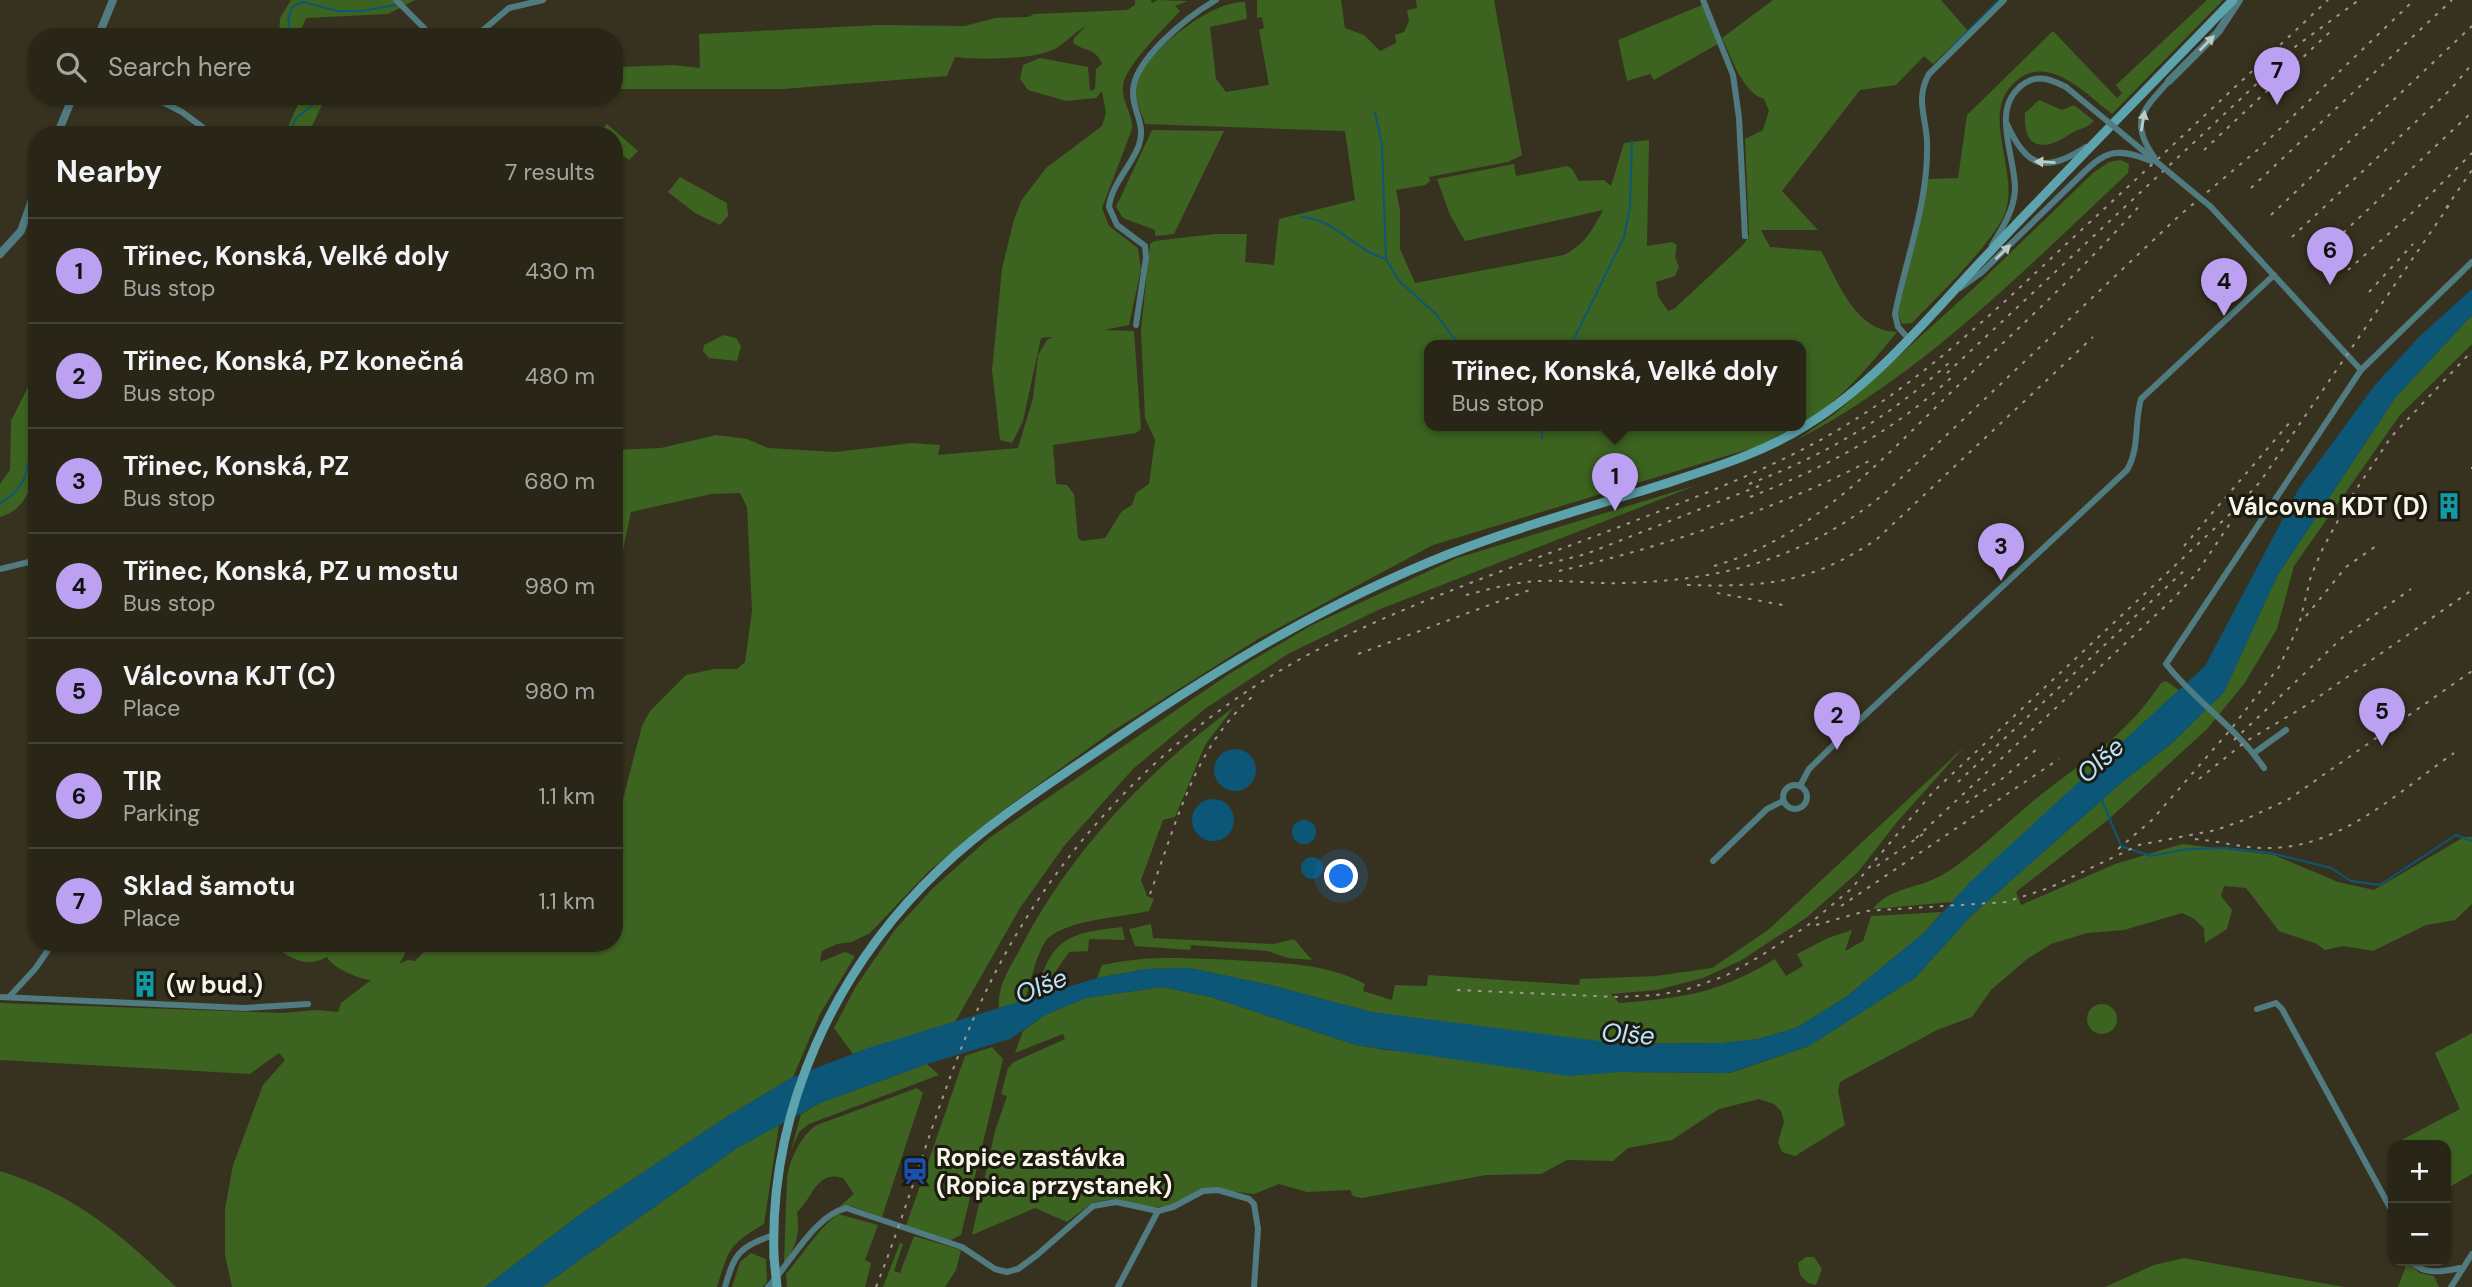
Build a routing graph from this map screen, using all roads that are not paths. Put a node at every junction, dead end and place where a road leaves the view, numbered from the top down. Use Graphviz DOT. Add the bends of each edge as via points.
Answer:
graph roads {
  1 [pos="113,0"];
  2 [pos="396,0"];
  3 [pos="543,0"];
  4 [pos="1216,0"];
  5 [pos="1703,0"];
  6 [pos="2004,0"];
  7 [pos="2233,0"];
  8 [pos="2239,0"];
  9 [pos="102,28"];
  10 [pos="423,28"];
  11 [pos="486,28"];
  12 [pos="2169,81"];
  13 [pos="69,105"];
  14 [pos="168,105"];
  15 [pos="2007,122"];
  16 [pos="61,126"];
  17 [pos="201,126"];
  18 [pos="2098,139"];
  19 [pos="2159,164"];
  20 [pos="28,211"];
  21 [pos="1745,236"];
  22 [pos="0,254"];
  23 [pos="1984,258"];
  24 [pos="2472,262"];
  25 [pos="2273,275"];
  26 [pos="1950,295"];
  27 [pos="1136,325"];
  28 [pos="1908,338"];
  29 [pos="2361,370"];
  30 [pos="1806,424"];
  31 [pos="1796,431"];
  32 [pos="28,563"];
  33 [pos="0,569"];
  34 [pos="2286,730"];
  35 [pos="2254,753"];
  36 [pos="2264,768"];
  37 [pos="1800,786"];
  38 [pos="1783,801"];
  39 [pos="1713,861"];
  40 [pos="47,952"];
  41 [pos="0,997"];
  42 [pos="9,997"];
  43 [pos="308,1004"];
  44 [pos="2257,1009"];
  45 [pos="2388,1204"];
  46 [pos="1158,1211"];
  47 [pos="774,1235"];
  48 [pos="2472,1254"];
  49 [pos="2416,1266"];
  50 [pos="2460,1268"];
  51 [pos="2444,1271"];
  52 [pos="2451,1286"];
  53 [pos="724,1287"];
  54 [pos="768,1287"];
  55 [pos="777,1287"];
  56 [pos="1118,1287"];
  57 [pos="1255,1287"];
  1 -- 9 [label="street"];
  2 -- 10 [label="street"];
  3 -- 11 [label="street" via="509,8"];
  4 -- 27 [label="street" via="1186,18 1133,82 1142,130 1109,207 1117,225 1145,246"];
  5 -- 21 [label="street" via="1732,75 1739,118"];
  6 -- 28 [label="street" via="1928,74 1921,89 1927,139 1924,182 1895,314 1898,327"];
  7 -- 18 [label="main road"];
  12 -- 8 [label="street, one-way" via="2218,32"];
  19 -- 12 [label="street, one-way, bridge" via="2139,129 2145,108"];
  13 -- 16 [label="street"];
  14 -- 17 [label="street"];
  18 -- 15 [label="street, one-way" via="2049,165 2032,161 2018,149"];
  15 -- 19 [label="street, bridge" via="2020,86 2048,78 2066,87"];
  15 -- 23 [label="street" via="2015,192 2007,219"];
  18 -- 23 [label="main road"];
  19 -- 25 [label="street, bridge" via="2211,207"];
  26 -- 19 [label="street, one-way, bridge" via="1982,272 2094,162 2127,152"];
  20 -- 22 [label="street" via="21,231"];
  23 -- 26 [label="main road"];
  24 -- 29 [label="street"];
  25 -- 29 [label="street"];
  25 -- 37 [label="street" via="2141,399 2135,418 2134,458 2127,470 1849,730 1809,769"];
  26 -- 28 [label="main road"];
  28 -- 30 [label="main road" via="1846,397"];
  29 -- 35 [label="street" via="2166,664"];
  31 -- 47 [label="main road" via="1736,461 1446,555 1301,622 1195,685 1041,790 942,867 868,952 810,1056 785,1143"];
  32 -- 33 [label="street"];
  34 -- 35 [label="street"];
  35 -- 36 [label="street"];
  37 -- 38 [label="street" via="1789,786"];
  37 -- 38 [label="street" via="1807,795 1803,806 1794,810"];
  38 -- 39 [label="street" via="1767,809"];
  40 -- 42 [label="street"];
  41 -- 42 [label="street"];
  42 -- 43 [label="street" via="244,1009"];
  44 -- 45 [label="street" via="2276,1003 2282,1009"];
  46 -- 54 [label="street" via="1116,1202 1093,1206 1037,1255 1007,1272 961,1247 845,1208 804,1240"];
  46 -- 56 [label="street"];
  46 -- 57 [label="street" via="1203,1191 1249,1199 1258,1229"];
  47 -- 53 [label="street" via="741,1249"];
  47 -- 55 [label="main road, bridge"];
  48 -- 50 [label="street"];
  49 -- 51 [label="street"];
  50 -- 51 [label="street"];
  50 -- 52 [label="street"];
  51 -- 52 [label="street"];
}
